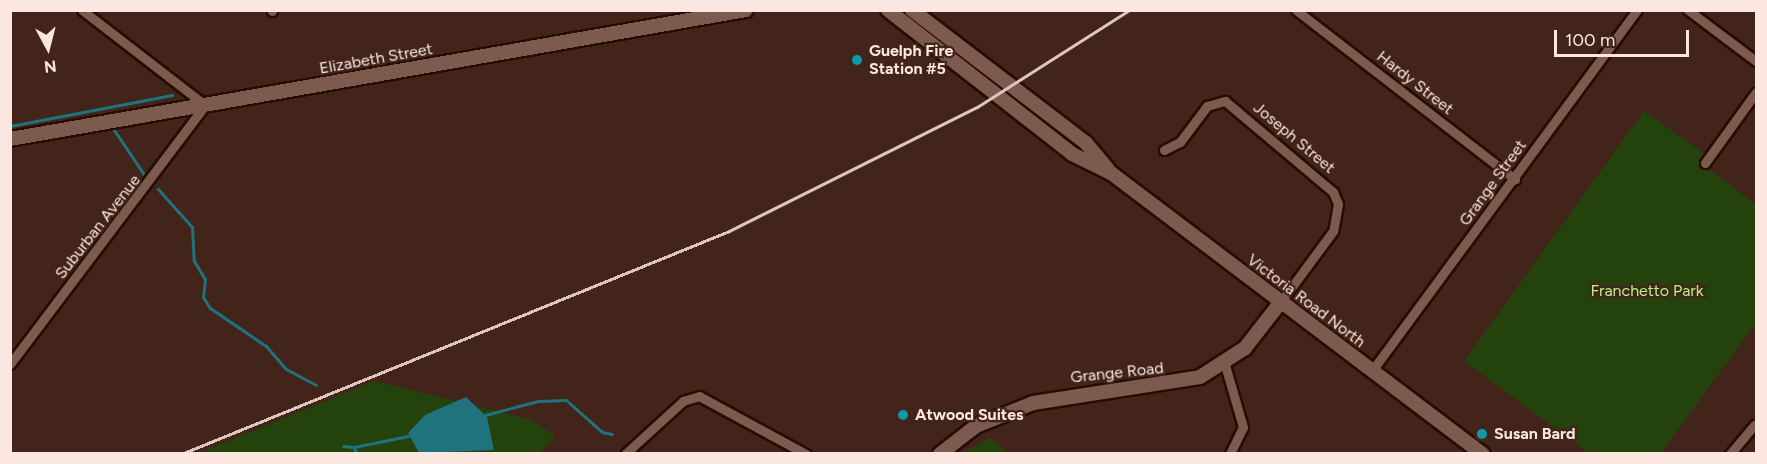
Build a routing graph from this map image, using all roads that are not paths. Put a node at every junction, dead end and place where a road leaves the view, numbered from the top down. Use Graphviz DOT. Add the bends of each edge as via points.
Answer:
graph roads {
  1 [pos="82,10"];
  2 [pos="746,10"];
  3 [pos="888,10"];
  4 [pos="1296,10"];
  5 [pos="1637,10"];
  6 [pos="1689,10"];
  7 [pos="914,11"];
  8 [pos="1756,61"];
  9 [pos="1756,92"];
  10 [pos="205,105"];
  11 [pos="10,139"];
  12 [pos="1164,150"];
  13 [pos="1706,163"];
  14 [pos="1111,173"];
  15 [pos="1515,179"];
  16 [pos="1280,303"];
  17 [pos="10,364"];
  18 [pos="1225,365"];
  19 [pos="1371,372"];
  20 [pos="1754,425"];
  21 [pos="625,453"];
  22 [pos="806,453"];
  23 [pos="940,453"];
  24 [pos="1230,453"];
  25 [pos="1483,453"];
  26 [pos="1730,453"];
  1 -- 10 [label="street"];
  2 -- 10 [label="main road, Elizabeth Street"];
  3 -- 14 [label="main road, Victoria Road North" via="1072,154"];
  4 -- 15 [label="street, Hardy Street"];
  5 -- 15 [label="street, Grange Street"];
  6 -- 8 [label="street"];
  7 -- 14 [label="main road, Victoria Road North" via="1086,143"];
  9 -- 13 [label="street"];
  10 -- 11 [label="main road, Elizabeth Street"];
  10 -- 17 [label="street, Suburban Avenue"];
  12 -- 16 [label="street, Joseph Street" via="1180,141 1207,106 1225,101 1333,192 1338,204 1333,231"];
  14 -- 16 [label="main road, Victoria Road North"];
  15 -- 19 [label="street, Grange Street"];
  16 -- 18 [label="main road, Grange Road"];
  16 -- 19 [label="main road, Victoria Road North"];
  18 -- 23 [label="main road, Grange Road" via="1175,383 1032,403 976,426"];
  18 -- 24 [label="street" via="1243,427"];
  19 -- 25 [label="main road, Victoria Road North"];
  20 -- 26 [label="street"];
  21 -- 22 [label="street" via="683,401 699,396"];
}
